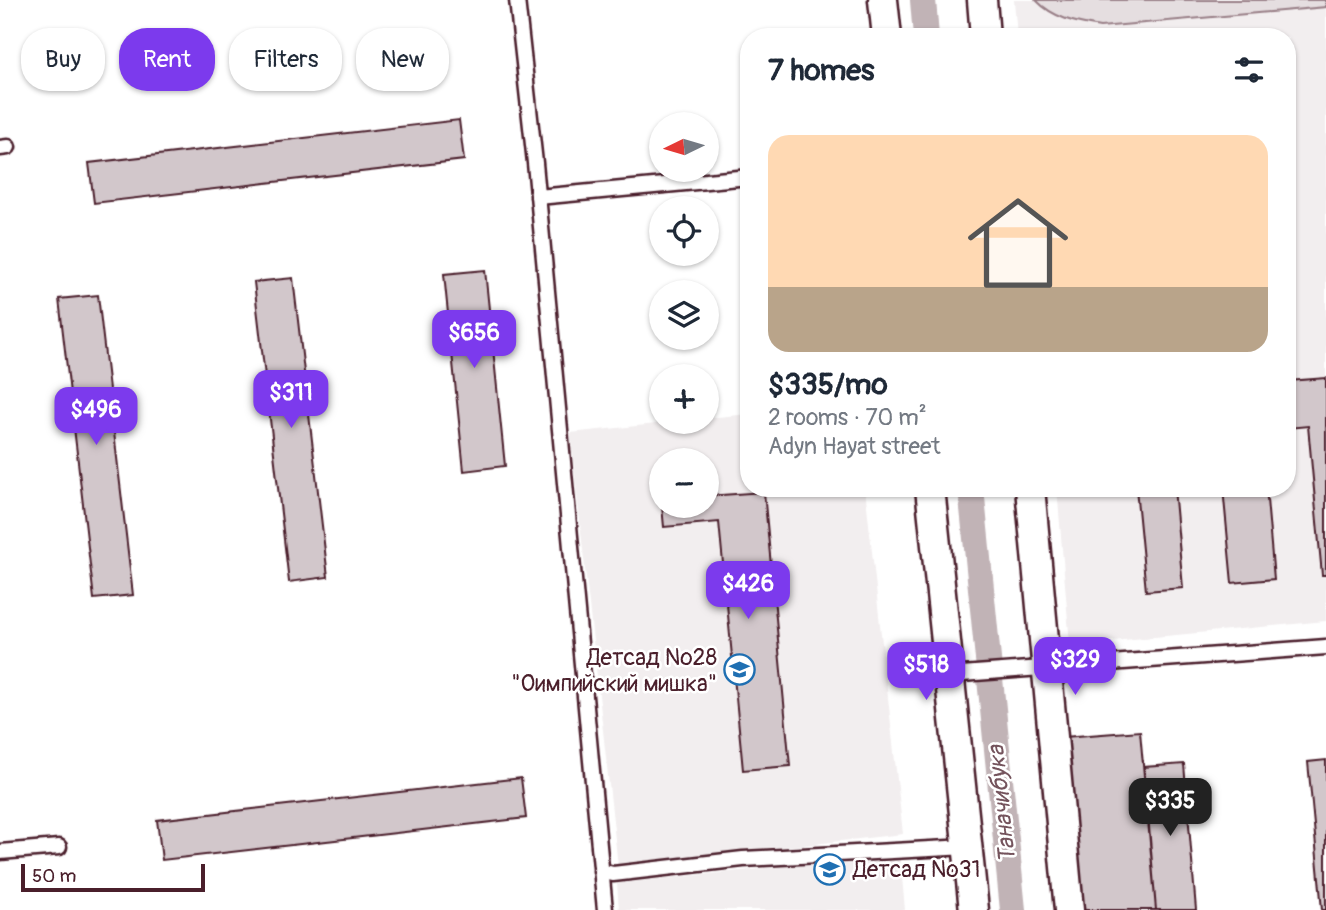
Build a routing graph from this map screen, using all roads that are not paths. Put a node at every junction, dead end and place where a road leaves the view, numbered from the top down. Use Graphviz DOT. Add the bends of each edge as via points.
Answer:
graph roads {
  1 [pos="517,0"];
  2 [pos="883,0"];
  3 [pos="982,0"];
  4 [pos="886,28"];
  5 [pos="984,28"];
  6 [pos="740,178"];
  7 [pos="538,198"];
  8 [pos="931,497"];
  9 [pos="1031,497"];
  10 [pos="1326,647"];
  11 [pos="1048,668"];
  12 [pos="955,675"];
  13 [pos="59,847"];
  14 [pos="967,848"];
  15 [pos="0,852"];
  16 [pos="601,872"];
  17 [pos="605,910"];
  18 [pos="974,910"];
  19 [pos="1069,910"];
  1 -- 7 [label="lane"];
  2 -- 4 [label="street"];
  3 -- 5 [label="street"];
  6 -- 7 [label="lane"];
  7 -- 16 [label="lane"];
  8 -- 12 [label="street"];
  9 -- 11 [label="street"];
  10 -- 11 [label="lane"];
  11 -- 12 [label="lane"];
  11 -- 19 [label="street"];
  12 -- 14 [label="street"];
  13 -- 15 [label="lane"];
  14 -- 16 [label="lane" via="743,859"];
  14 -- 18 [label="street"];
  16 -- 17 [label="lane"];
}
